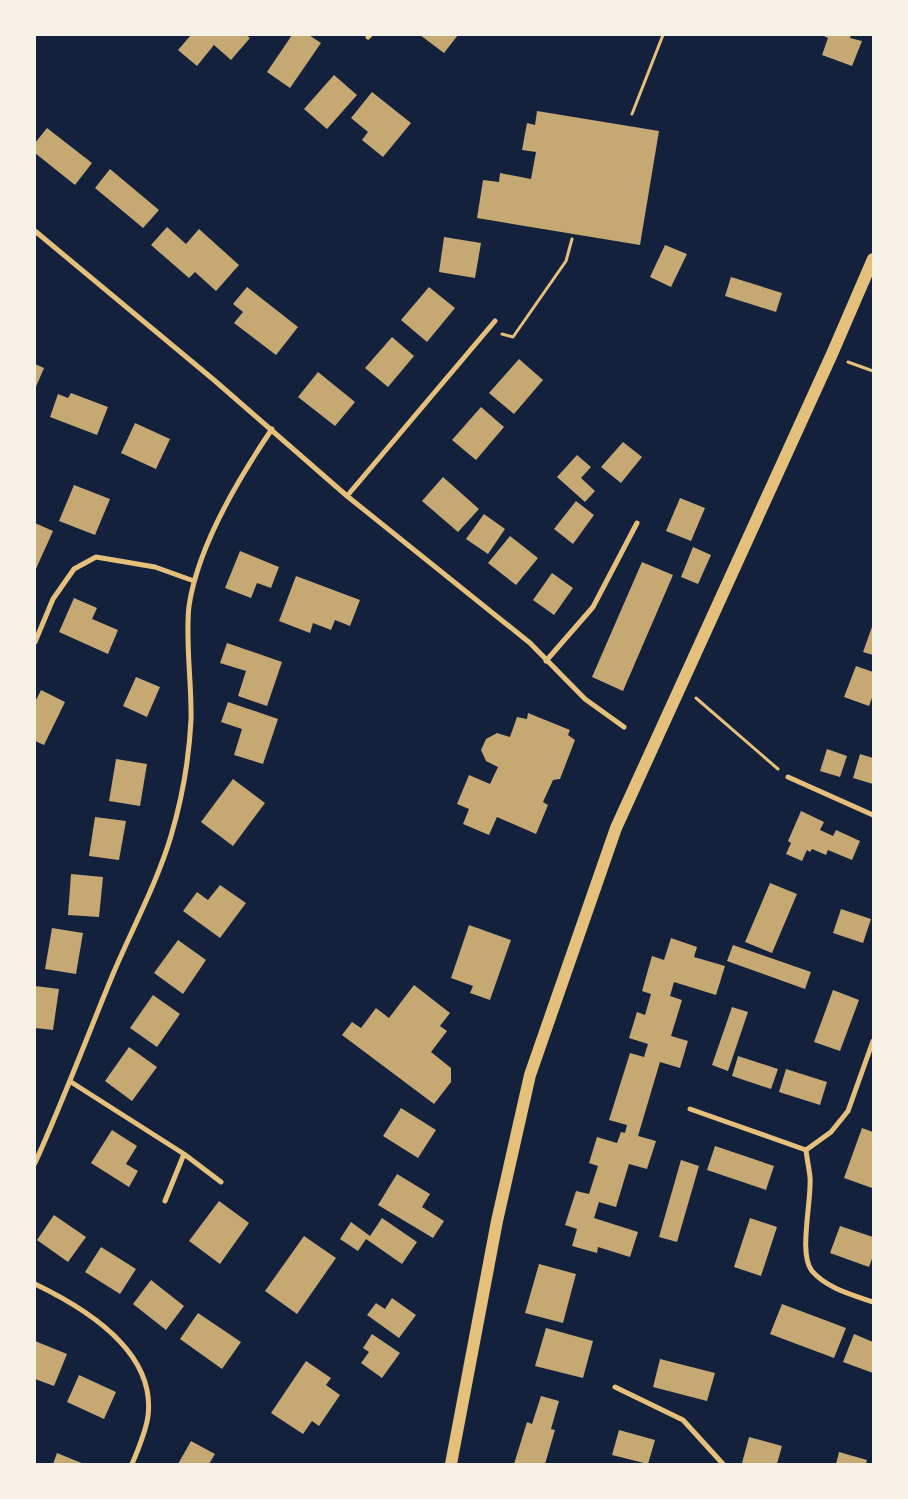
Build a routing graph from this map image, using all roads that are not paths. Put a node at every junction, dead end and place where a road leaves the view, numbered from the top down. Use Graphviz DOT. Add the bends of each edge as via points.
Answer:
graph roads {
  1 [pos="35,231"];
  2 [pos="873,259"];
  3 [pos="495,321"];
  4 [pos="272,430"];
  5 [pos="347,496"];
  6 [pos="637,523"];
  7 [pos="194,581"];
  8 [pos="35,642"];
  9 [pos="546,661"];
  10 [pos="624,727"];
  11 [pos="788,777"];
  12 [pos="873,815"];
  13 [pos="873,1041"];
  14 [pos="71,1082"];
  15 [pos="690,1109"];
  16 [pos="806,1150"];
  17 [pos="184,1154"];
  18 [pos="35,1163"];
  19 [pos="221,1182"];
  20 [pos="165,1200"];
  21 [pos="35,1284"];
  22 [pos="873,1302"];
  23 [pos="615,1387"];
  24 [pos="132,1464"];
  25 [pos="451,1464"];
  26 [pos="723,1464"];
  1 -- 4 [label="street"];
  2 -- 25 [label="main road" via="616,828 595,884 530,1075 497,1221"];
  3 -- 5 [label="street"];
  4 -- 5 [label="street"];
  4 -- 7 [label="street" via="226,505"];
  5 -- 9 [label="street" via="530,643"];
  6 -- 9 [label="street" via="593,607"];
  7 -- 8 [label="street" via="155,567 96,558 74,569 53,599"];
  7 -- 14 [label="street" via="189,608 191,720 188,754 171,837"];
  9 -- 10 [label="street" via="585,699"];
  11 -- 12 [label="street"];
  13 -- 16 [label="street" via="848,1111 831,1132"];
  14 -- 17 [label="street"];
  14 -- 18 [label="street"];
  15 -- 16 [label="street"];
  16 -- 22 [label="street" via="810,1204 804,1248 811,1271 832,1286"];
  17 -- 19 [label="street"];
  17 -- 20 [label="street"];
  21 -- 24 [label="street" via="62,1297 106,1329 126,1347 140,1368 148,1395 148,1417"];
  23 -- 26 [label="street" via="682,1420"];
}
